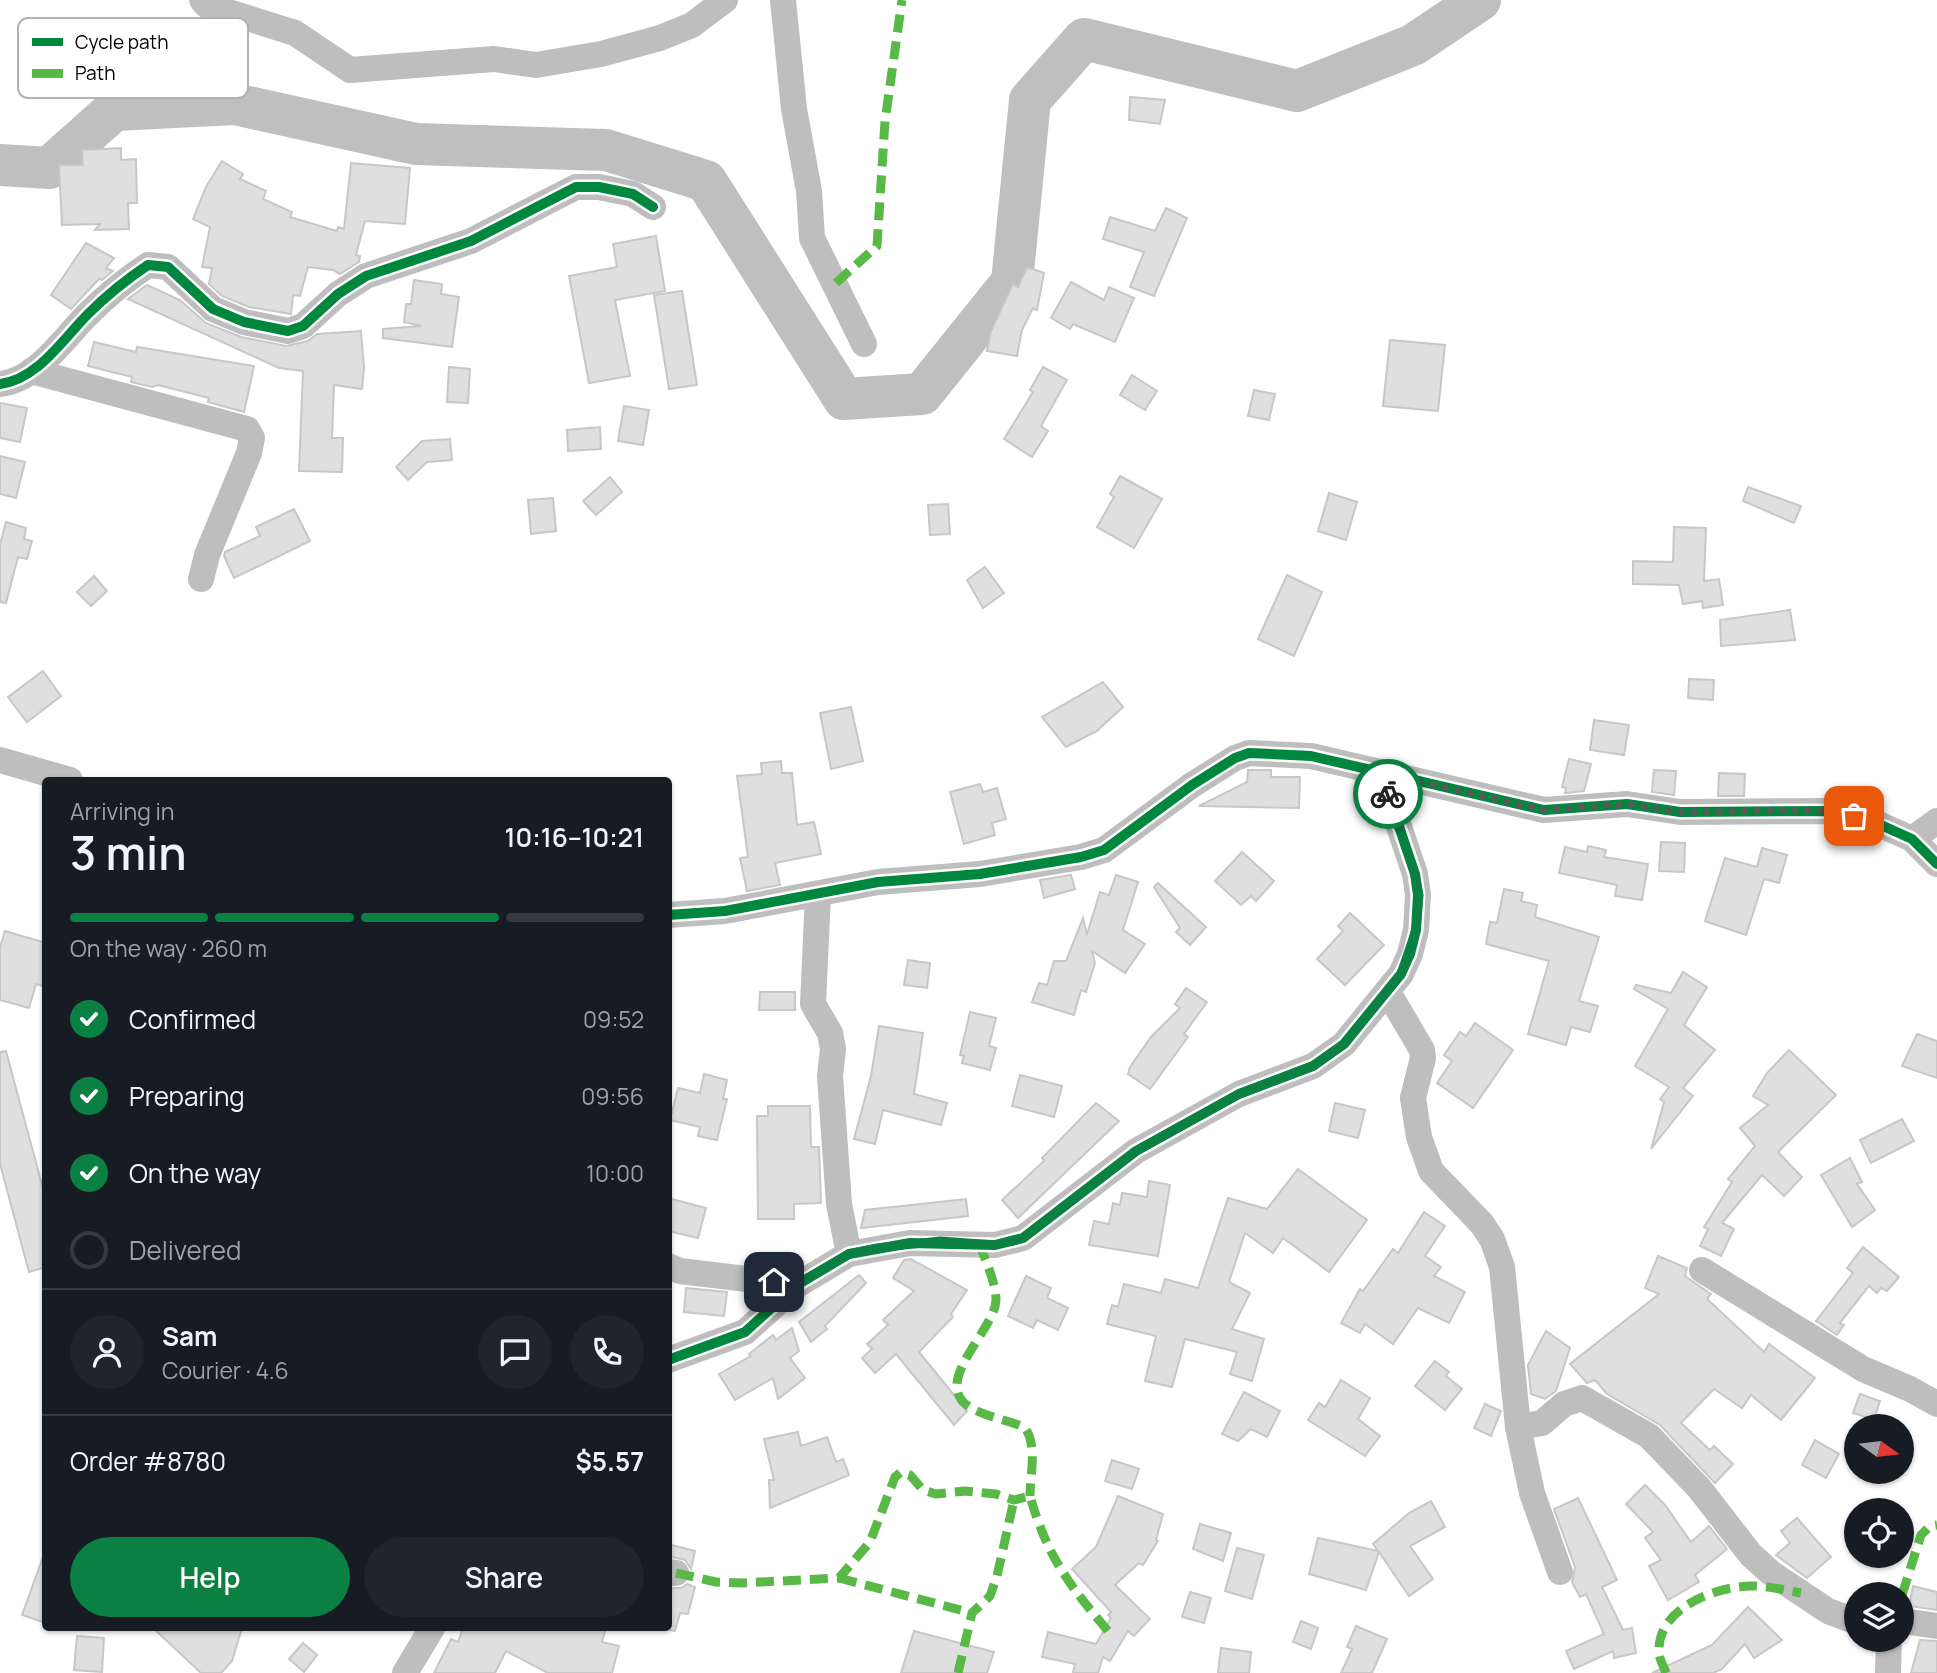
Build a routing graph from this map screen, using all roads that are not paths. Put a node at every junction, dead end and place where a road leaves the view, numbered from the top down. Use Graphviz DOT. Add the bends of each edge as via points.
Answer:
graph roads {
  1 [pos="202,0"];
  2 [pos="725,0"];
  3 [pos="783,0"];
  4 [pos="247,18"];
  5 [pos="248,18"];
  6 [pos="653,207"];
  7 [pos="864,344"];
  8 [pos="31,371"];
  9 [pos="0,384"];
  10 [pos="201,579"];
  11 [pos="0,760"];
  12 [pos="1381,773"];
  13 [pos="60,777"];
  14 [pos="1937,821"];
  15 [pos="1912,839"];
  16 [pos="1937,864"];
  17 [pos="818,894"];
  18 [pos="672,915"];
  19 [pos="1388,992"];
  20 [pos="849,1254"];
  21 [pos="672,1267"];
  22 [pos="1702,1270"];
  23 [pos="797,1284"];
  24 [pos="672,1359"];
  25 [pos="1937,1404"];
  26 [pos="1518,1427"];
  27 [pos="1560,1572"];
  28 [pos="1844,1617"];
  29 [pos="1914,1623"];
  30 [pos="1937,1626"];
  31 [pos="430,1631"];
  32 [pos="1889,1652"];
  33 [pos="405,1673"];
  34 [pos="1888,1673"];
  1 -- 4 [label="street"];
  2 -- 5 [label="street" via="692,25 660,38 536,65 494,59 350,70 295,33"];
  3 -- 7 [label="street" via="787,55 810,191 812,237"];
  6 -- 8 [label="street" via="633,194 576,187 471,241 366,275 303,326 288,331 244,322 213,309 167,267 148,265"];
  8 -- 9 [label="street" via="17,381"];
  8 -- 10 [label="street" via="247,429 252,438 249,453 206,555"];
  11 -- 13 [label="street"];
  12 -- 15 [label="street" via="1544,810 1628,804 1680,812 1836,811"];
  12 -- 17 [label="street" via="1311,757 1249,753 1201,779 1104,849 1082,858 980,874 878,882"];
  12 -- 19 [label="street" via="1419,895 1410,954"];
  14 -- 15 [label="street"];
  15 -- 16 [label="street"];
  17 -- 18 [label="street" via="725,911"];
  17 -- 20 [label="street" via="813,1004 830,1032 833,1049 830,1076 839,1204"];
  19 -- 20 [label="street" via="1344,1044 1313,1066 1239,1094 1146,1144 1023,1238 995,1245 910,1243"];
  19 -- 26 [label="street" via="1422,1050 1414,1113 1432,1171 1482,1224 1502,1267"];
  20 -- 23 [label="street"];
  21 -- 23 [label="street"];
  22 -- 25 [label="street" via="1863,1369"];
  23 -- 24 [label="street" via="745,1332"];
  26 -- 27 [label="street" via="1532,1493"];
  26 -- 28 [label="street" via="1542,1423 1564,1404 1582,1398 1636,1427 1699,1488 1751,1555 1771,1573"];
  29 -- 30 [label="street"];
  31 -- 33 [label="street"];
  32 -- 34 [label="street"];
}
